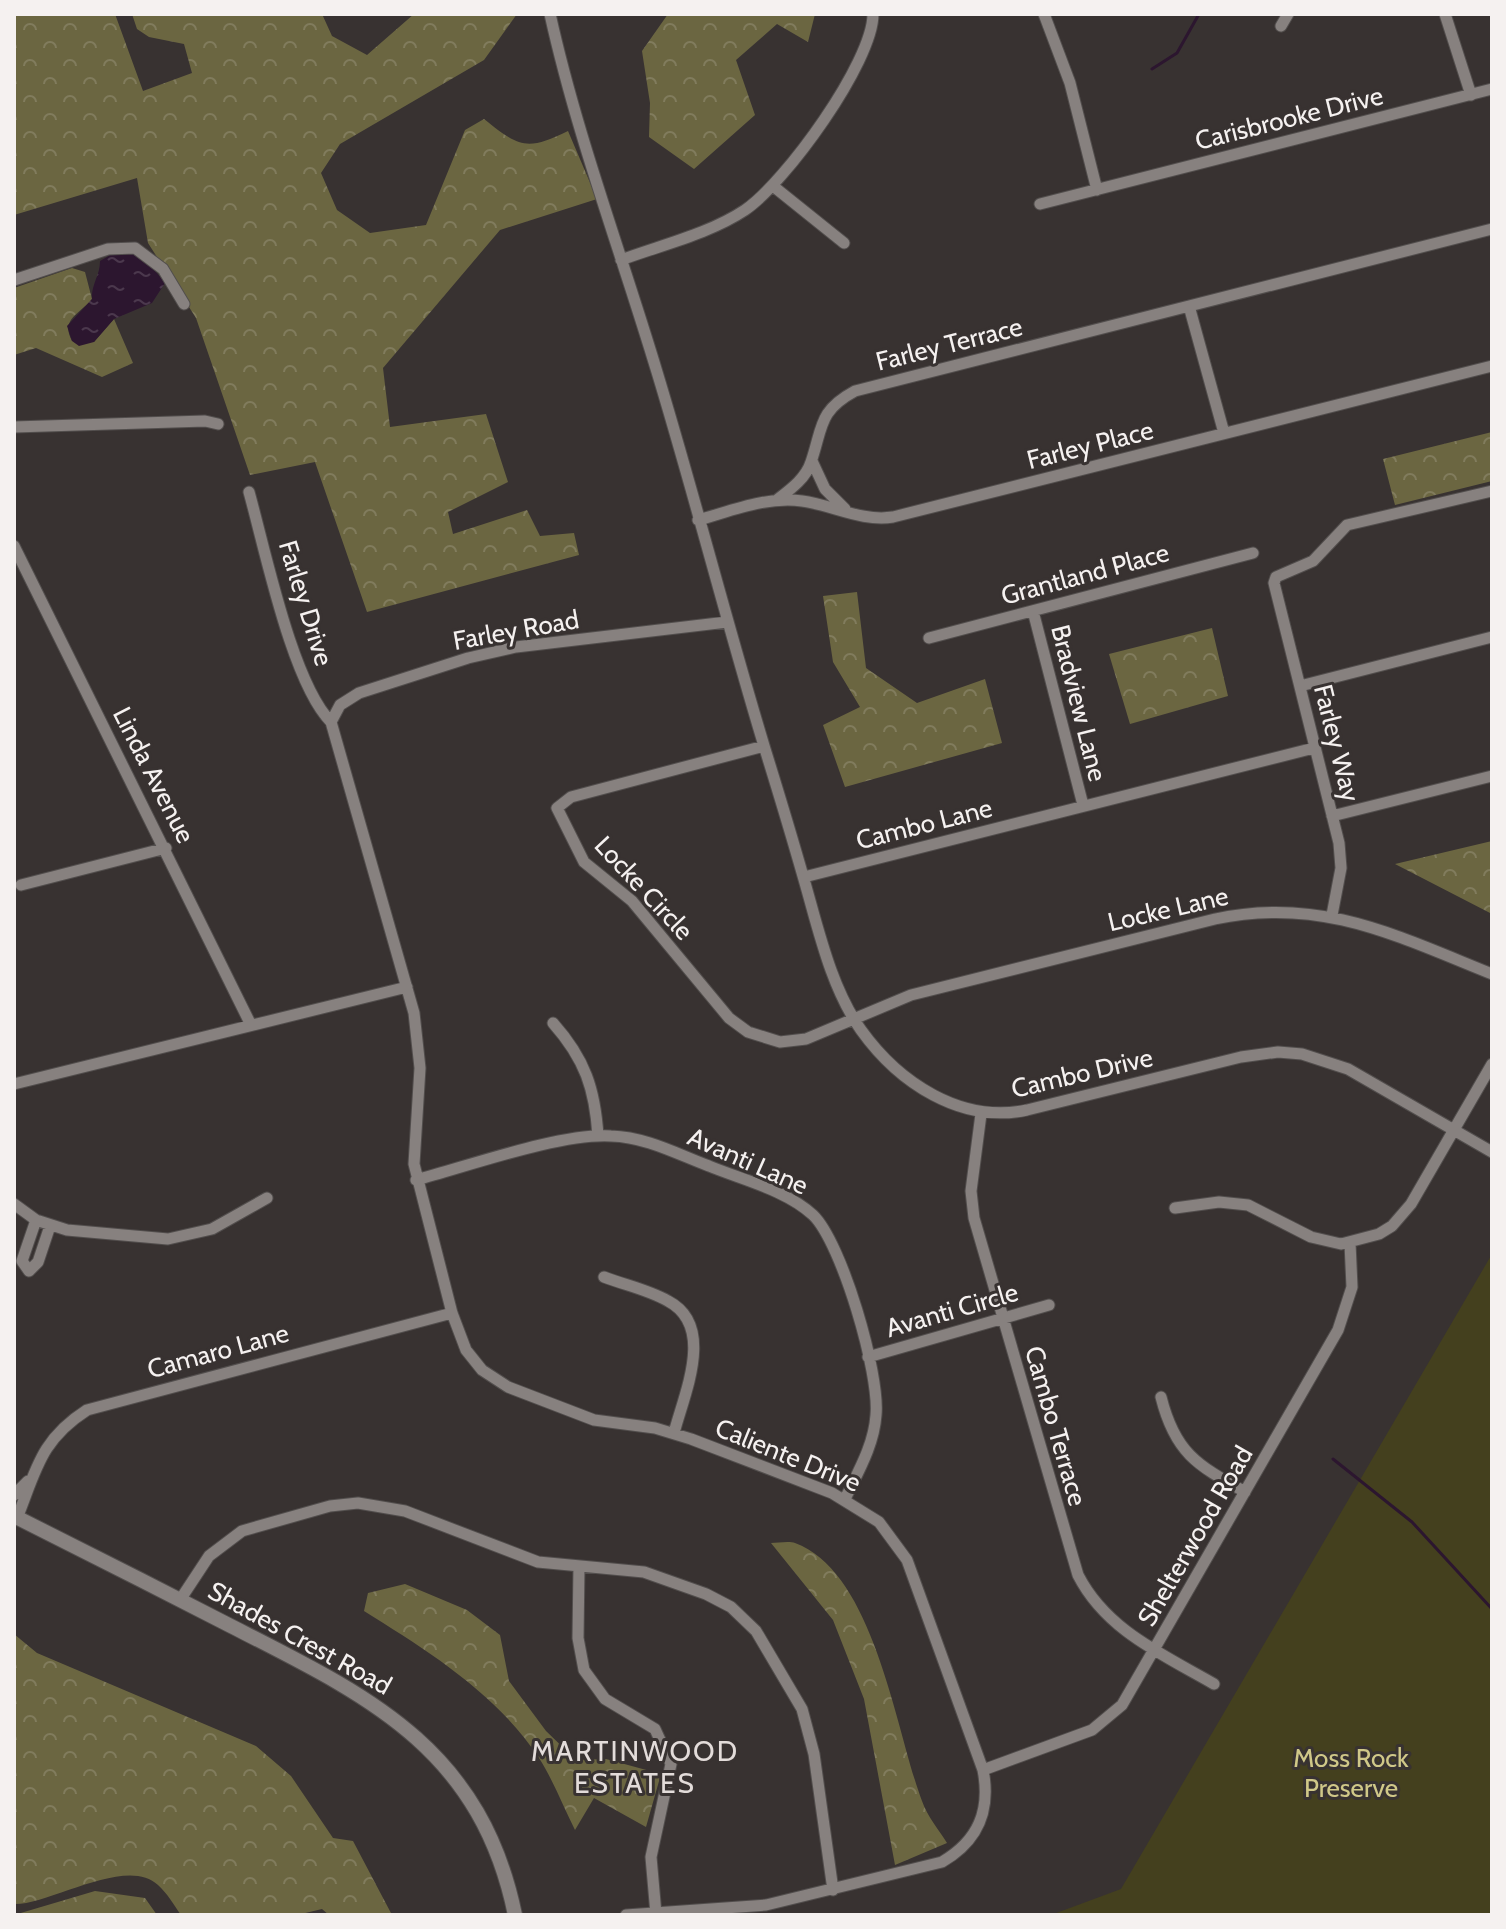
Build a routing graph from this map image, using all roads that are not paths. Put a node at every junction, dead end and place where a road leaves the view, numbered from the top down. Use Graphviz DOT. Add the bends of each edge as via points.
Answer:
graph roads {
  1 [pos="550,14"];
  2 [pos="873,14"];
  3 [pos="1044,14"];
  4 [pos="1288,14"];
  5 [pos="1445,14"];
  6 [pos="1281,26"];
  7 [pos="1492,89"];
  8 [pos="1471,95"];
  9 [pos="773,186"];
  10 [pos="1097,190"];
  11 [pos="1040,204"];
  12 [pos="1492,229"];
  13 [pos="844,243"];
  14 [pos="621,260"];
  15 [pos="14,280"];
  16 [pos="184,304"];
  17 [pos="1189,306"];
  18 [pos="1492,366"];
  19 [pos="218,424"];
  20 [pos="14,427"];
  21 [pos="1224,433"];
  22 [pos="812,461"];
  23 [pos="1492,491"];
  24 [pos="249,492"];
  25 [pos="778,499"];
  26 [pos="850,512"];
  27 [pos="698,520"];
  28 [pos="14,546"];
  29 [pos="1253,553"];
  30 [pos="1033,611"];
  31 [pos="727,622"];
  32 [pos="1492,637"];
  33 [pos="929,638"];
  34 [pos="1300,686"];
  35 [pos="331,722"];
  36 [pos="764,746"];
  37 [pos="1314,748"];
  38 [pos="1492,776"];
  39 [pos="1083,805"];
  40 [pos="1332,816"];
  41 [pos="166,848"];
  42 [pos="804,877"];
  43 [pos="21,885"];
  44 [pos="1332,915"];
  45 [pos="1492,974"];
  46 [pos="407,987"];
  47 [pos="854,1019"];
  48 [pos="553,1023"];
  49 [pos="251,1025"];
  50 [pos="1492,1064"];
  51 [pos="14,1084"];
  52 [pos="981,1114"];
  53 [pos="1454,1130"];
  54 [pos="598,1136"];
  55 [pos="1492,1152"];
  56 [pos="416,1180"];
  57 [pos="267,1198"];
  58 [pos="14,1204"];
  59 [pos="1175,1208"];
  60 [pos="36,1220"];
  61 [pos="50,1226"];
  62 [pos="1350,1243"];
  63 [pos="604,1277"];
  64 [pos="1049,1305"];
  65 [pos="452,1313"];
  66 [pos="1002,1319"];
  67 [pos="868,1357"];
  68 [pos="1161,1397"];
  69 [pos="674,1433"];
  70 [pos="28,1480"];
  71 [pos="1245,1492"];
  72 [pos="14,1495"];
  73 [pos="845,1499"];
  74 [pos="16,1517"];
  75 [pos="579,1566"];
  76 [pos="180,1600"];
  77 [pos="1154,1650"];
  78 [pos="1214,1684"];
  79 [pos="983,1770"];
  80 [pos="833,1890"];
  81 [pos="656,1913"];
  82 [pos="515,1915"];
  83 [pos="626,1915"];
  1 -- 14 [label="street" via="574,112"];
  2 -- 9 [label="street" via="850,79"];
  3 -- 10 [label="street" via="1066,71"];
  4 -- 6 [label="street"];
  5 -- 8 [label="street"];
  7 -- 8 [label="street, Carisbrooke Drive"];
  8 -- 10 [label="street, Carisbrooke Drive"];
  9 -- 13 [label="street"];
  9 -- 14 [label="street" via="734,217"];
  10 -- 11 [label="street, Carisbrooke Drive"];
  12 -- 17 [label="street, Farley Terrace"];
  14 -- 27 [label="street"];
  15 -- 16 [label="street" via="108,249 135,248 163,269"];
  17 -- 21 [label="street"];
  17 -- 22 [label="street, Farley Terrace" via="855,391 825,415"];
  18 -- 21 [label="street, Farley Place"];
  19 -- 20 [label="street"];
  21 -- 26 [label="street, Farley Place" via="893,517"];
  22 -- 25 [label="street, Farley Terrace"];
  22 -- 26 [label="street" via="832,499"];
  23 -- 34 [label="street, Farley Way" via="1347,525 1313,561 1276,577"];
  24 -- 35 [label="street, Farley Drive" via="297,656 318,706"];
  25 -- 26 [label="street, Farley Place"];
  25 -- 27 [label="street, Farley Place"];
  27 -- 31 [label="street"];
  28 -- 41 [label="street, Linda Avenue"];
  29 -- 30 [label="street, Grantland Place"];
  30 -- 33 [label="street, Grantland Place"];
  30 -- 39 [label="street, Bradview Lane"];
  31 -- 35 [label="street, Farley Road" via="516,647 468,658 359,693 340,705"];
  31 -- 36 [label="street"];
  32 -- 34 [label="street"];
  34 -- 37 [label="street, Farley Way"];
  35 -- 46 [label="street"];
  36 -- 42 [label="street"];
  36 -- 47 [label="street, Locke Circle" via="571,797 560,803 559,815 584,862 632,901 739,1026 758,1036 795,1042"];
  37 -- 39 [label="street, Cambo Lane"];
  37 -- 40 [label="street, Farley Way"];
  38 -- 40 [label="street"];
  39 -- 42 [label="street, Cambo Lane"];
  40 -- 44 [label="street, Farley Way" via="1341,868"];
  41 -- 43 [label="street"];
  41 -- 49 [label="street, Linda Avenue"];
  42 -- 47 [label="street, Cambo Drive" via="825,950"];
  44 -- 45 [label="street, Locke Lane"];
  44 -- 47 [label="street, Locke Lane" via="1290,909 1238,914 911,995"];
  46 -- 49 [label="street"];
  46 -- 56 [label="street, Caliente Drive" via="420,1049 412,1141"];
  47 -- 52 [label="street, Cambo Drive" via="872,1043 928,1092"];
  48 -- 54 [label="street" via="588,1073"];
  49 -- 51 [label="street"];
  50 -- 53 [label="street"];
  52 -- 53 [label="street, Cambo Drive" via="1027,1110 1278,1052 1319,1058 1361,1076"];
  52 -- 66 [label="street, Cambo Terrace" via="972,1203"];
  53 -- 55 [label="street, Cambo Drive"];
  53 -- 62 [label="street" via="1402,1217 1379,1234"];
  54 -- 56 [label="street, Avanti Lane"];
  54 -- 67 [label="street, Avanti Lane" via="644,1141 780,1194 811,1214 836,1248"];
  56 -- 65 [label="street, Caliente Drive"];
  57 -- 61 [label="street" via="212,1229 184,1237"];
  58 -- 60 [label="street"];
  59 -- 62 [label="street" via="1219,1202 1248,1205 1311,1237"];
  60 -- 61 [label="street"];
  60 -- 61 [label="street" via="22,1261 29,1271 38,1262"];
  62 -- 71 [label="street, Shelterwood Road" via="1352,1287 1343,1321"];
  63 -- 69 [label="street" via="670,1302 687,1320 694,1355"];
  64 -- 66 [label="street, Avanti Circle"];
  65 -- 69 [label="street, Caliente Drive" via="466,1350 496,1381 594,1420"];
  65 -- 70 [label="street, Camaro Lane" via="102,1404 64,1426"];
  66 -- 67 [label="street, Avanti Circle"];
  66 -- 77 [label="street, Cambo Terrace" via="1078,1575 1110,1619"];
  67 -- 73 [label="street, Avanti Lane" via="877,1401 875,1428"];
  68 -- 71 [label="street" via="1169,1427 1188,1456"];
  69 -- 73 [label="street, Caliente Drive"];
  70 -- 72 [label="street, Camaro Lane"];
  70 -- 74 [label="street, Camaro Lane"];
  71 -- 77 [label="street, Shelterwood Road"];
  73 -- 79 [label="street, Caliente Drive" via="879,1522 901,1549"];
  74 -- 76 [label="street, Shades Crest Road"];
  75 -- 76 [label="street" via="538,1562 387,1505 344,1504 242,1531 209,1556"];
  75 -- 80 [label="street" via="667,1579 719,1600 756,1631 807,1723"];
  75 -- 81 [label="street" via="578,1638 584,1670 605,1699 655,1729 671,1764 651,1857"];
  76 -- 82 [label="street, Shades Crest Road" via="361,1695 426,1746 488,1835"];
  77 -- 78 [label="street, Cambo Terrace"];
  77 -- 79 [label="street, Shelterwood Road" via="1122,1705 1102,1723"];
  79 -- 80 [label="street, Caliente Drive" via="983,1816 965,1847 927,1866"];
  80 -- 81 [label="street, Caliente Drive" via="766,1905"];
  81 -- 83 [label="street, Caliente Drive"];
}
